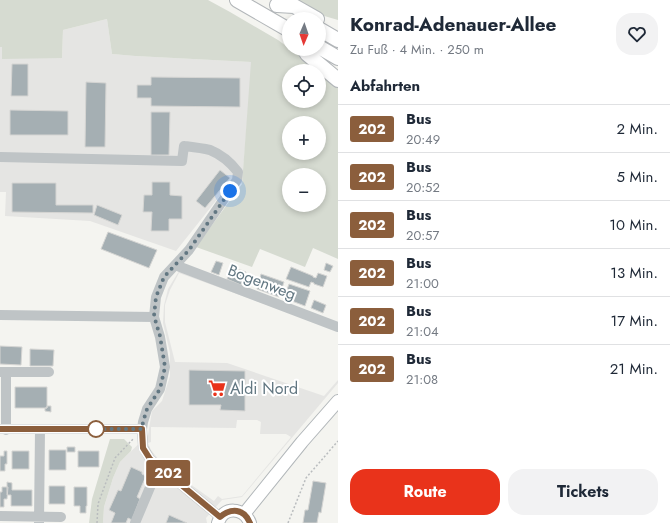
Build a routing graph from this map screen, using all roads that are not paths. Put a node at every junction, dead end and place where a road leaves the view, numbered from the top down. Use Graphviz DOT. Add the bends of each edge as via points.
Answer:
graph roads {
  1 [pos="237,0"];
  2 [pos="273,3"];
  3 [pos="289,12"];
  4 [pos="304,12"];
  5 [pos="326,24"];
  6 [pos="282,26"];
  7 [pos="338,29"];
  8 [pos="326,33"];
  9 [pos="338,40"];
  10 [pos="326,51"];
  11 [pos="308,56"];
  12 [pos="338,58"];
  13 [pos="338,80"];
  14 [pos="0,157"];
  15 [pos="175,265"];
  16 [pos="0,315"];
  17 [pos="154,316"];
  18 [pos="338,327"];
  19 [pos="3,372"];
  20 [pos="49,372"];
  21 [pos="338,401"];
  22 [pos="142,429"];
  23 [pos="3,430"];
  24 [pos="40,430"];
  25 [pos="159,466"];
  26 [pos="0,516"];
  27 [pos="247,518"];
  28 [pos="57,519"];
  29 [pos="39,520"];
  30 [pos="219,520"];
  31 [pos="135,523"];
  1 -- 6 [label="highway"];
  2 -- 3 [label="highway"];
  2 -- 4 [label="highway" via="294,6"];
  5 -- 7 [label="highway"];
  8 -- 9 [label="highway"];
  10 -- 12 [label="highway"];
  11 -- 13 [label="highway"];
  14 -- 15 [label="street" via="182,161 184,146 210,150 231,164 238,172 237,180 189,250"];
  15 -- 17 [label="street" via="164,277 156,297"];
  15 -- 18 [label="street, Bogenweg"];
  16 -- 17 [label="street"];
  17 -- 22 [label="street" via="165,367 160,389 147,409"];
  19 -- 20 [label="street"];
  19 -- 23 [label="street"];
  21 -- 27 [label="main road" via="302,442"];
  22 -- 24 [label="street"];
  22 -- 25 [label="street" via="143,448 150,459"];
  23 -- 24 [label="street"];
  24 -- 29 [label="street"];
  25 -- 30 [label="street"];
  25 -- 31 [label="street"];
  26 -- 29 [label="street"];
  27 -- 30 [label="main road" via="236,511 230,511"];
  28 -- 29 [label="street"];
}
